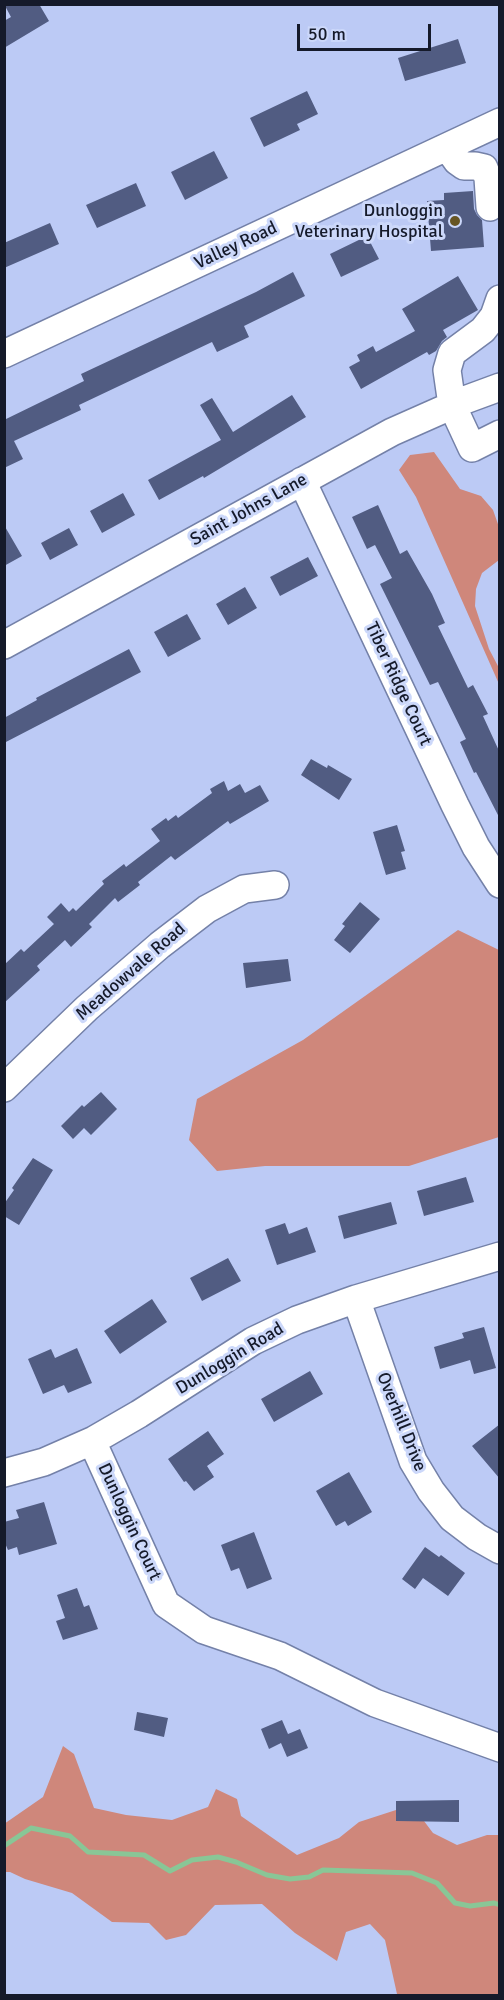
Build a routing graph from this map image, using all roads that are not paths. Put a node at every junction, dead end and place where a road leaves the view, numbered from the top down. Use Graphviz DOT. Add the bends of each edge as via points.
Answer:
graph roads {
  1 [pos="500,122"];
  2 [pos="447,147"];
  3 [pos="490,207"];
  4 [pos="498,310"];
  5 [pos="4,354"];
  6 [pos="500,387"];
  7 [pos="452,405"];
  8 [pos="500,434"];
  9 [pos="302,481"];
  10 [pos="4,645"];
  11 [pos="500,884"];
  12 [pos="275,885"];
  13 [pos="4,1088"];
  14 [pos="500,1257"];
  15 [pos="356,1299"];
  16 [pos="92,1441"];
  17 [pos="4,1473"];
  18 [pos="500,1550"];
  19 [pos="500,1748"];
  1 -- 2 [label="street, Valley Road"];
  2 -- 3 [label="street" via="464,166 484,168"];
  2 -- 5 [label="street, Valley Road"];
  4 -- 7 [label="street" via="483,330 452,353 447,370"];
  6 -- 7 [label="street, Saint Johns Lane"];
  7 -- 8 [label="street" via="472,448"];
  7 -- 9 [label="street, Saint Johns Lane" via="392,432"];
  9 -- 10 [label="street, Saint Johns Lane"];
  9 -- 11 [label="street, Tiber Ridge Court" via="455,805"];
  12 -- 13 [label="street, Meadowvale Road" via="244,889 207,909 95,1001"];
  14 -- 15 [label="street, Dunloggin Road"];
  15 -- 16 [label="street, Dunloggin Road" via="253,1341"];
  15 -- 18 [label="street, Overhill Drive" via="413,1461 452,1518"];
  16 -- 17 [label="street, Dunloggin Road" via="44,1462"];
  16 -- 19 [label="street, Dunloggin Court" via="166,1604 204,1630 280,1656 375,1703"];
}
